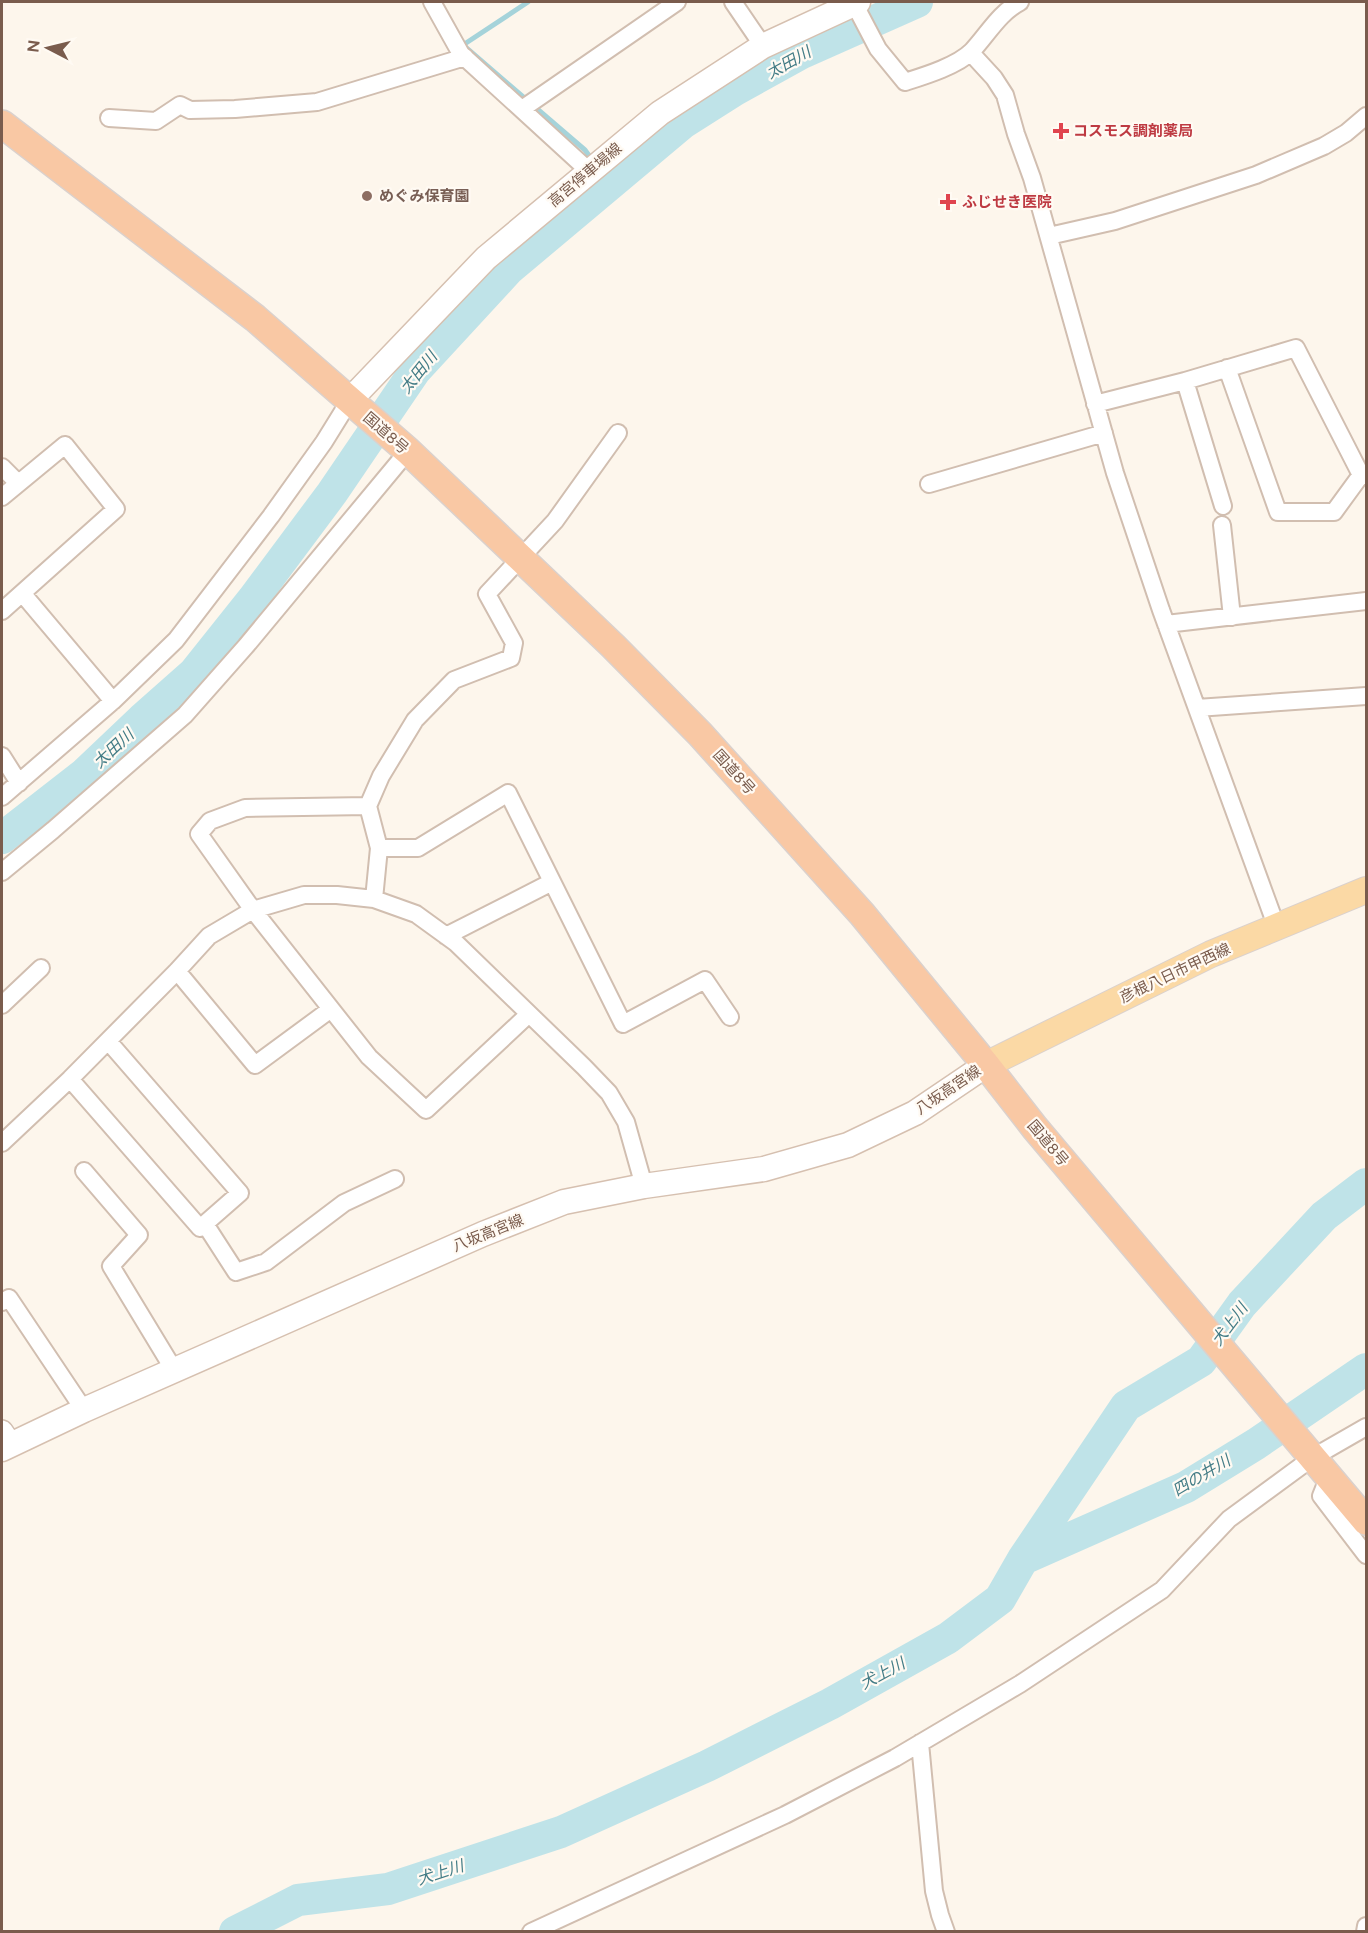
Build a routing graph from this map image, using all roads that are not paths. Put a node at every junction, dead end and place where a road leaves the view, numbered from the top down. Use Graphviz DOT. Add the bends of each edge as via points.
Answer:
graph roads {
  1 [pos="432,2"];
  2 [pos="677,2"];
  3 [pos="733,2"];
  4 [pos="1020,2"];
  5 [pos="851,4"];
  6 [pos="763,46"];
  7 [pos="971,53"];
  8 [pos="465,57"];
  9 [pos="522,109"];
  10 [pos="1366,116"];
  11 [pos="110,118"];
  12 [pos="2,124"];
  13 [pos="590,171"];
  14 [pos="1049,236"];
  15 [pos="1227,368"];
  16 [pos="1185,381"];
  17 [pos="1095,404"];
  18 [pos="355,405"];
  19 [pos="618,433"];
  20 [pos="1104,433"];
  21 [pos="405,449"];
  22 [pos="2,467"];
  23 [pos="1364,476"];
  24 [pos="18,483"];
  25 [pos="929,484"];
  26 [pos="2,497"];
  27 [pos="1223,506"];
  28 [pos="1222,525"];
  29 [pos="521,557"];
  30 [pos="22,593"];
  31 [pos="1366,601"];
  32 [pos="2,611"];
  33 [pos="1232,617"];
  34 [pos="1166,624"];
  35 [pos="1366,696"];
  36 [pos="113,701"];
  37 [pos="1197,708"];
  38 [pos="2,756"];
  39 [pos="19,783"];
  40 [pos="2,797"];
  41 [pos="368,806"];
  42 [pos="379,848"];
  43 [pos="2,872"];
  44 [pos="552,882"];
  45 [pos="1366,890"];
  46 [pos="374,899"];
  47 [pos="253,910"];
  48 [pos="1277,928"];
  49 [pos="446,936"];
  50 [pos="41,968"];
  51 [pos="177,971"];
  52 [pos="2,1005"];
  53 [pos="331,1009"];
  54 [pos="529,1014"];
  55 [pos="730,1017"];
  56 [pos="108,1041"];
  57 [pos="986,1065"];
  58 [pos="70,1079"];
  59 [pos="2,1143"];
  60 [pos="84,1171"];
  61 [pos="395,1179"];
  62 [pos="644,1186"];
  63 [pos="205,1224"];
  64 [pos="2,1302"];
  65 [pos="174,1370"];
  66 [pos="84,1410"];
  67 [pos="1366,1427"];
  68 [pos="5,1441"];
  69 [pos="1315,1460"];
  70 [pos="1366,1521"];
  71 [pos="1366,1556"];
  72 [pos="920,1743"];
  73 [pos="1366,1926"];
  74 [pos="531,1932"];
  75 [pos="946,1932"];
  76 [pos="1365,1932"];
  1 -- 8 [label="street"];
  2 -- 9 [label="street"];
  3 -- 6 [label="street"];
  4 -- 7 [label="street" via="987,32"];
  5 -- 6 [label="main road, 高宮停車場線"];
  5 -- 7 [label="street" via="878,49 905,82 943,69"];
  6 -- 13 [label="main road, 高宮停車場線" via="660,113"];
  7 -- 14 [label="street" via="1005,95"];
  8 -- 9 [label="street"];
  8 -- 11 [label="street" via="316,102 190,111 180,105 156,121"];
  9 -- 13 [label="street"];
  10 -- 14 [label="street" via="1324,146 1256,175 1115,221"];
  12 -- 18 [label="highway, 国道8号" via="255,318"];
  13 -- 18 [label="main road, 高宮停車場線" via="486,258"];
  14 -- 17 [label="street"];
  15 -- 16 [label="street"];
  15 -- 23 [label="street" via="1296,348"];
  15 -- 23 [label="street" via="1278,512 1334,512"];
  16 -- 17 [label="street"];
  16 -- 27 [label="street"];
  17 -- 20 [label="street"];
  18 -- 21 [label="highway, 国道8号"];
  18 -- 36 [label="street" via="176,640"];
  19 -- 29 [label="street" via="555,521"];
  20 -- 25 [label="street"];
  20 -- 34 [label="street"];
  21 -- 29 [label="highway, 国道8号"];
  21 -- 43 [label="street" via="185,715"];
  22 -- 24 [label="street"];
  24 -- 26 [label="street"];
  24 -- 30 [label="street" via="64,445 116,509"];
  28 -- 33 [label="street"];
  29 -- 41 [label="street" via="487,594 514,643 511,658 454,680 415,720"];
  29 -- 57 [label="highway, 国道8号" via="700,735 862,914"];
  30 -- 32 [label="street"];
  30 -- 36 [label="street"];
  31 -- 33 [label="street"];
  33 -- 34 [label="street"];
  34 -- 37 [label="street"];
  35 -- 37 [label="street"];
  36 -- 39 [label="street"];
  37 -- 48 [label="street"];
  38 -- 39 [label="street"];
  39 -- 40 [label="street"];
  41 -- 42 [label="street"];
  41 -- 47 [label="street" via="244,808 210,821 199,834"];
  42 -- 44 [label="street" via="417,848 508,793"];
  42 -- 46 [label="street"];
  44 -- 49 [label="street"];
  44 -- 55 [label="street" via="623,1024 705,980"];
  45 -- 48 [label="main road, 彦根八日市甲西線"];
  46 -- 47 [label="street" via="304,895"];
  46 -- 49 [label="street" via="416,914"];
  47 -- 51 [label="street" via="209,936"];
  47 -- 53 [label="street"];
  48 -- 57 [label="main road, 彦根八日市甲西線" via="1211,954"];
  49 -- 54 [label="street"];
  50 -- 52 [label="street"];
  51 -- 53 [label="street" via="255,1065"];
  51 -- 56 [label="street"];
  53 -- 54 [label="street" via="369,1057 426,1110"];
  54 -- 62 [label="street" via="609,1093 626,1122"];
  56 -- 58 [label="street"];
  56 -- 63 [label="street" via="240,1193"];
  57 -- 62 [label="main road, 八坂高宮線" via="915,1113 848,1146 764,1169"];
  57 -- 69 [label="highway, 国道8号"];
  58 -- 59 [label="street"];
  58 -- 63 [label="street" via="200,1228"];
  60 -- 65 [label="street" via="139,1235 111,1266"];
  61 -- 63 [label="street" via="344,1203 266,1262 236,1272"];
  62 -- 65 [label="main road, 八坂高宮線" via="564,1202"];
  64 -- 66 [label="street" via="9,1298"];
  65 -- 66 [label="main road, 八坂高宮線"];
  66 -- 68 [label="main road, 八坂高宮線"];
  67 -- 69 [label="street"];
  69 -- 70 [label="highway, 国道8号"];
  69 -- 71 [label="street" via="1321,1496"];
  69 -- 72 [label="street" via="1229,1519 1162,1590 1020,1684"];
  72 -- 74 [label="street" via="785,1815"];
  72 -- 75 [label="street" via="934,1891"];
  73 -- 76 [label="street"];
}
